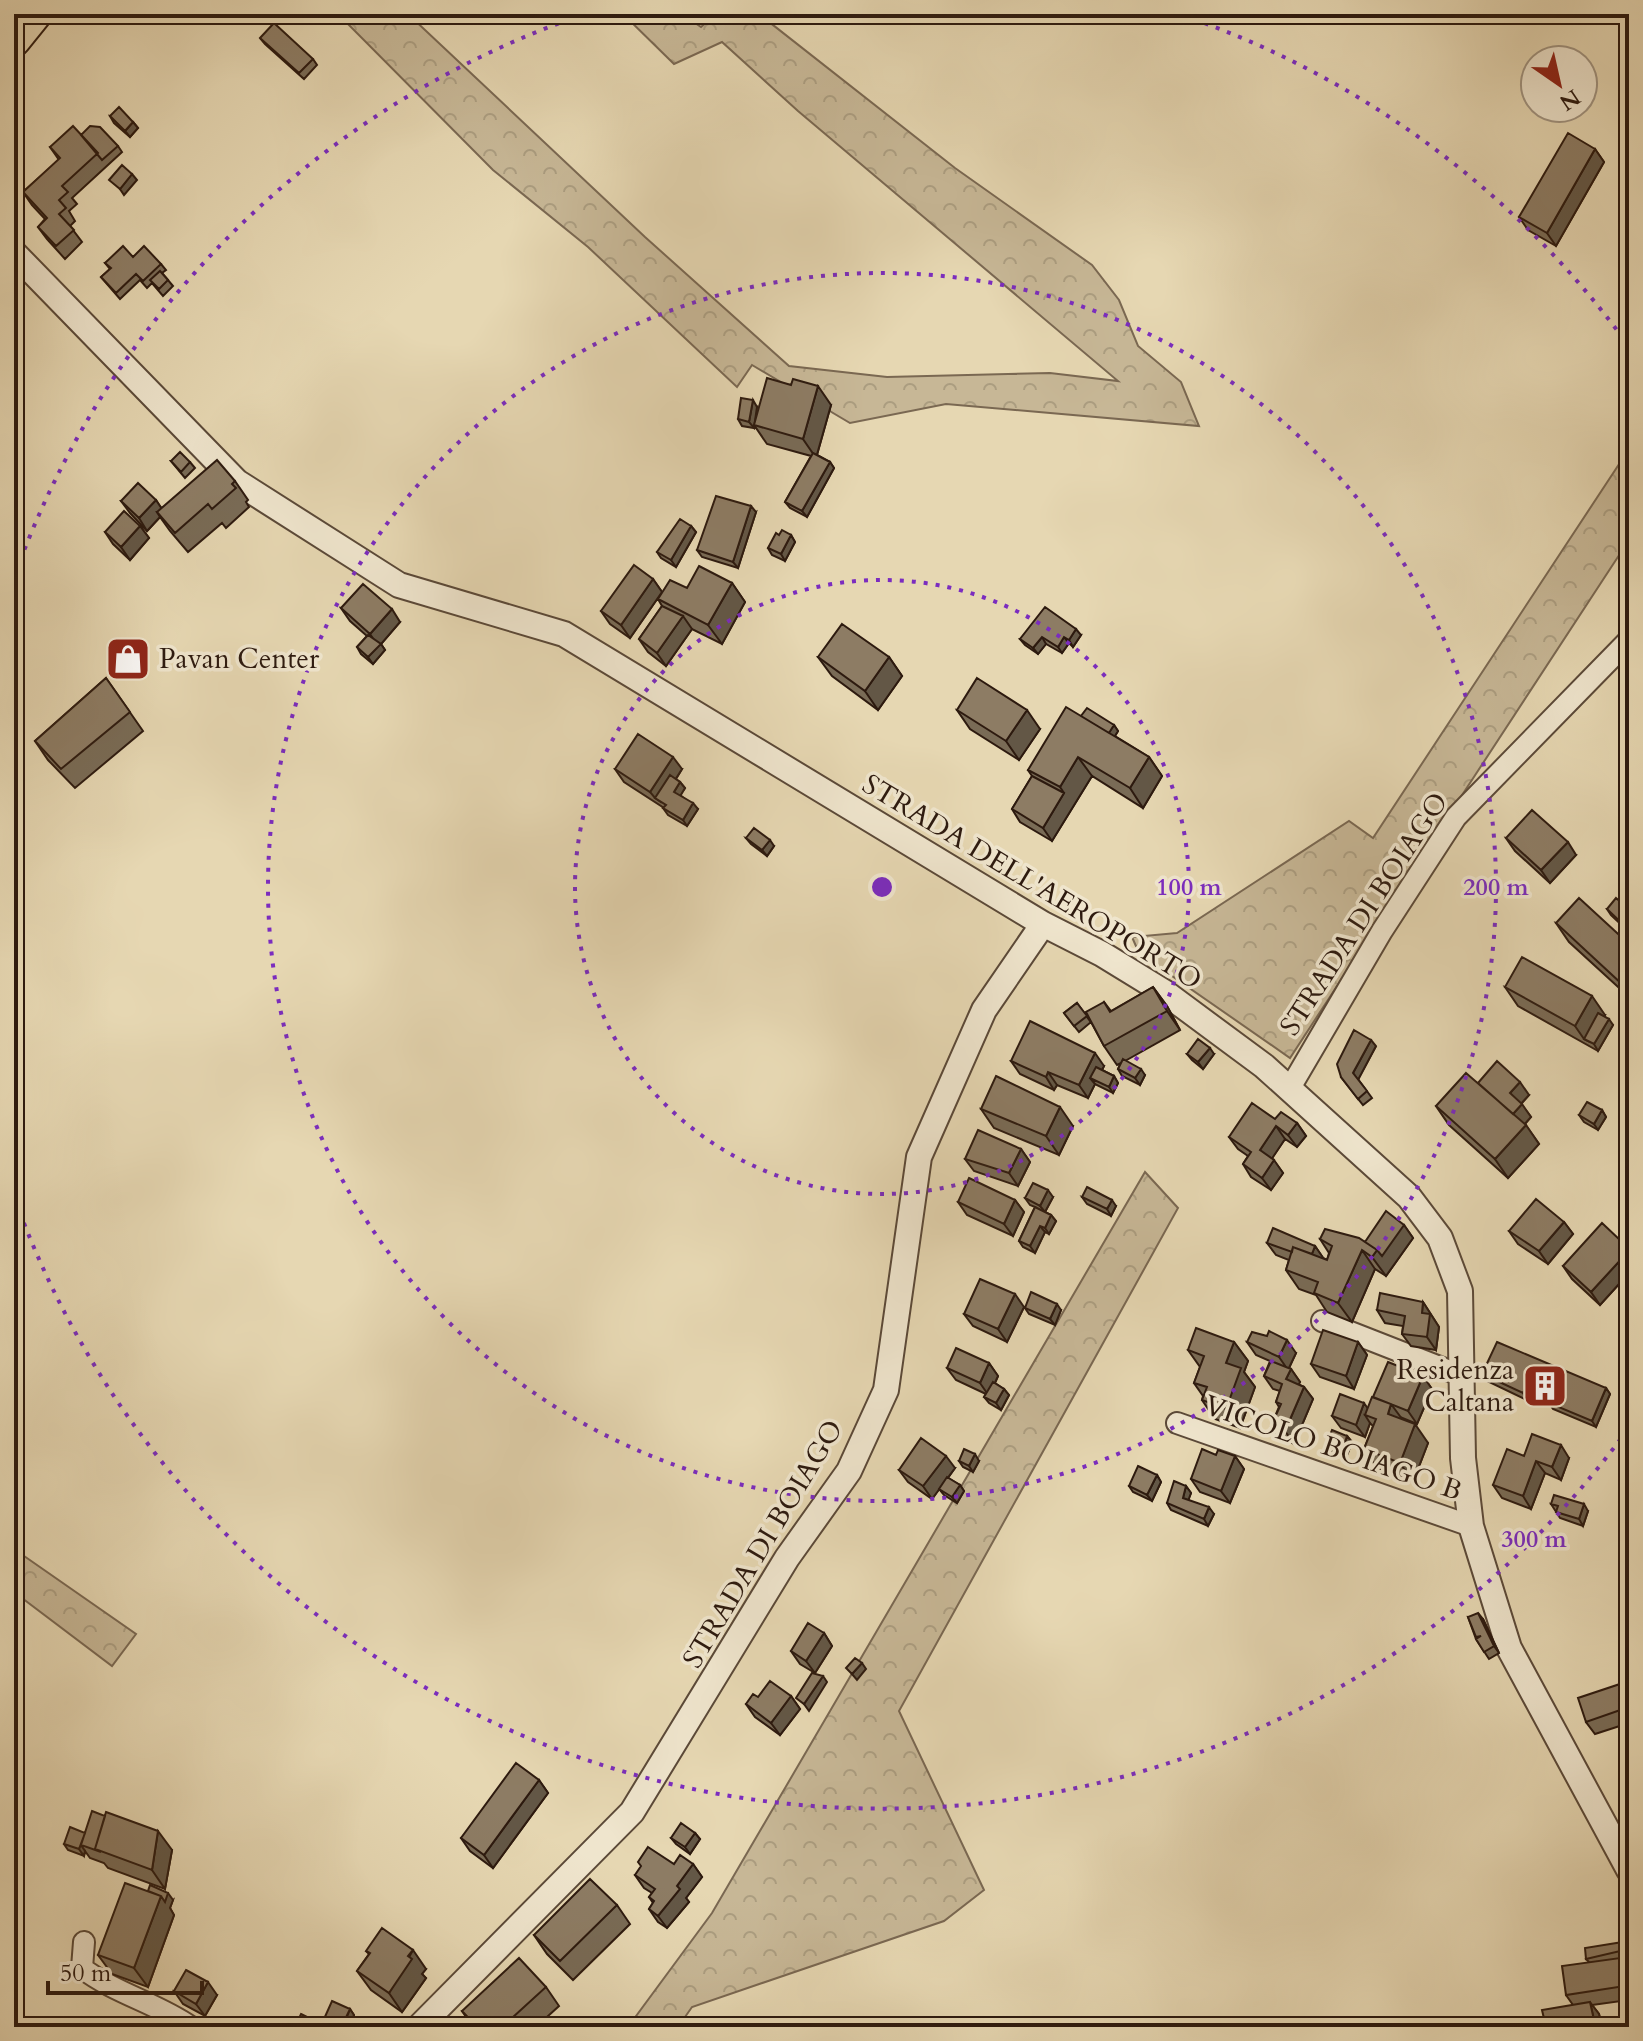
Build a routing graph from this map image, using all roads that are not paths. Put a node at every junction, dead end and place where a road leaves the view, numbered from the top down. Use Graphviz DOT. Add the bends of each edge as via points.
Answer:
graph roads {
  1 [pos="35,14"];
  2 [pos="14,40"];
  3 [pos="14,253"];
  4 [pos="1629,640"];
  5 [pos="1043,924"];
  6 [pos="1290,1088"];
  7 [pos="1322,1321"];
  8 [pos="1460,1375"];
  9 [pos="1177,1423"];
  10 [pos="1471,1526"];
  11 [pos="1629,1870"];
  12 [pos="84,1942"];
  13 [pos="191,2027"];
  14 [pos="419,2027"];
  1 -- 2 [label="main road"];
  3 -- 5 [label="street, STRADA DELL'AEROPORTO" via="237,482 399,585 564,634"];
  4 -- 6 [label="street, STRADA DI BOIAGO" via="1456,817"];
  5 -- 6 [label="street, STRADA DELL'AEROPORTO" via="1164,992"];
  5 -- 14 [label="street, STRADA DI BOIAGO" via="984,1010 919,1157 886,1390 849,1471 787,1558 632,1812"];
  6 -- 8 [label="street, STRADA DELL'AEROPORTO" via="1409,1197 1440,1238 1460,1291"];
  7 -- 8 [label="street"];
  8 -- 10 [label="street, STRADA DELL'AEROPORTO"];
  9 -- 10 [label="street, VICOLO BOIAGO B"];
  10 -- 11 [label="street, STRADA DELL'AEROPORTO" via="1509,1648"];
  12 -- 13 [label="street" via="82,1968 104,1985 168,2011"];
}
